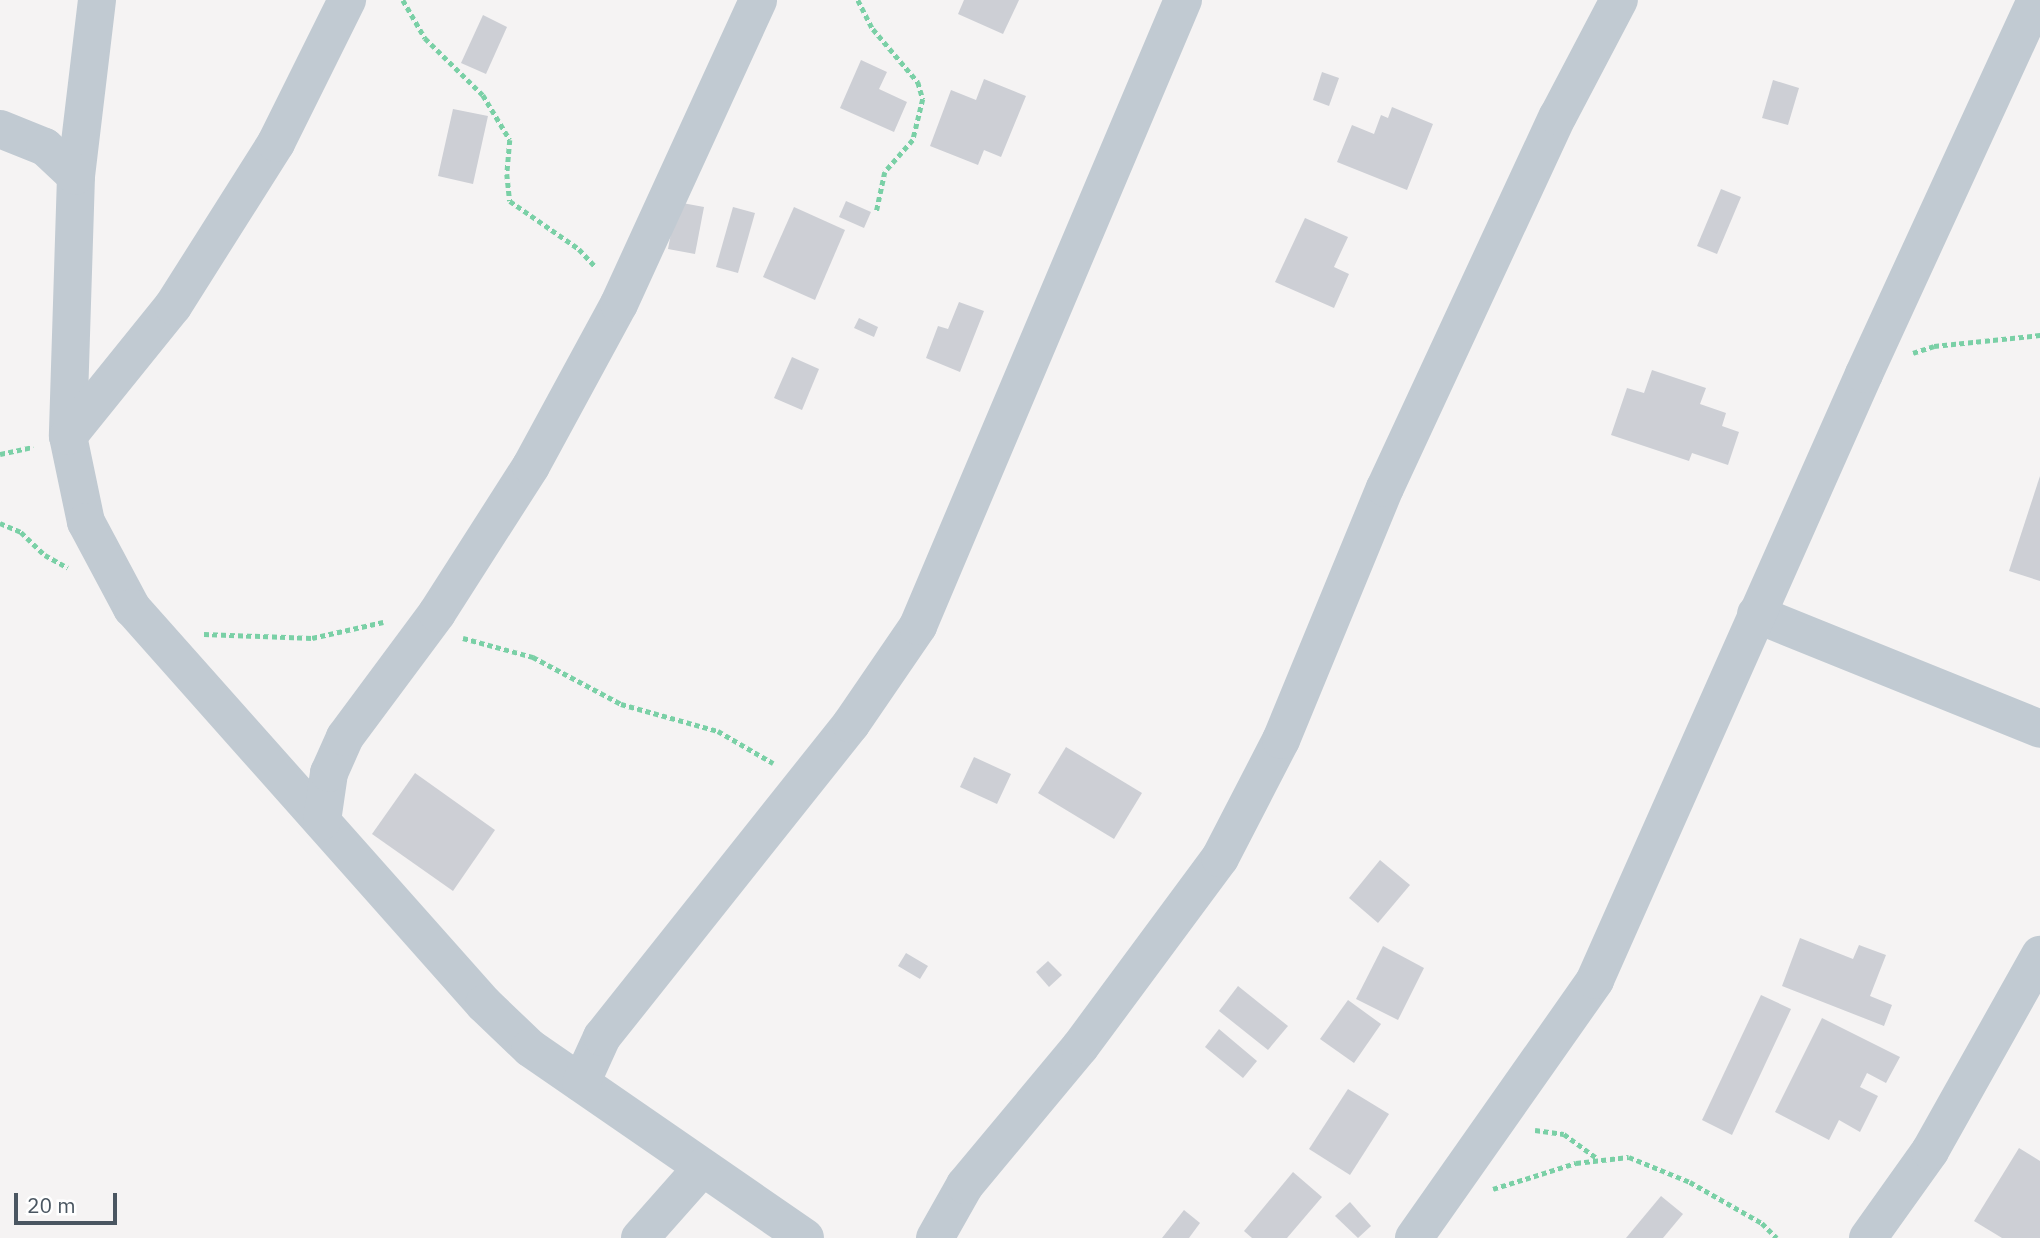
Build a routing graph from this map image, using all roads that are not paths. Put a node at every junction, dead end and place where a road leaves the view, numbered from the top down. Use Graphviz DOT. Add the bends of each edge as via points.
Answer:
graph roads {
  1 [pos="97,0"];
  2 [pos="347,0"];
  3 [pos="758,0"];
  4 [pos="1183,0"];
  5 [pos="1619,0"];
  6 [pos="2036,0"];
  7 [pos="0,129"];
  8 [pos="76,176"];
  9 [pos="68,436"];
  10 [pos="1756,614"];
  11 [pos="2040,729"];
  12 [pos="322,821"];
  13 [pos="2040,955"];
  14 [pos="581,1083"];
  15 [pos="702,1168"];
  16 [pos="640,1238"];
  17 [pos="805,1238"];
  18 [pos="935,1238"];
  19 [pos="1414,1238"];
  20 [pos="1868,1238"];
  1 -- 8 [label="street"];
  2 -- 9 [label="street" via="276,143 173,306"];
  3 -- 12 [label="street" via="619,304 525,476 345,737 329,773"];
  4 -- 14 [label="street" via="918,626 851,724 602,1037"];
  5 -- 18 [label="street" via="1558,116 1385,488 1281,740 1220,858 1080,1047 965,1185"];
  6 -- 10 [label="street"];
  7 -- 8 [label="street" via="45,147"];
  8 -- 9 [label="street"];
  9 -- 12 [label="street" via="86,522 132,608"];
  10 -- 11 [label="street"];
  10 -- 19 [label="street" via="1595,980"];
  12 -- 14 [label="street" via="484,1004 530,1048"];
  13 -- 20 [label="street" via="1930,1151"];
  14 -- 15 [label="street"];
  15 -- 16 [label="street"];
  15 -- 17 [label="street"];
}
